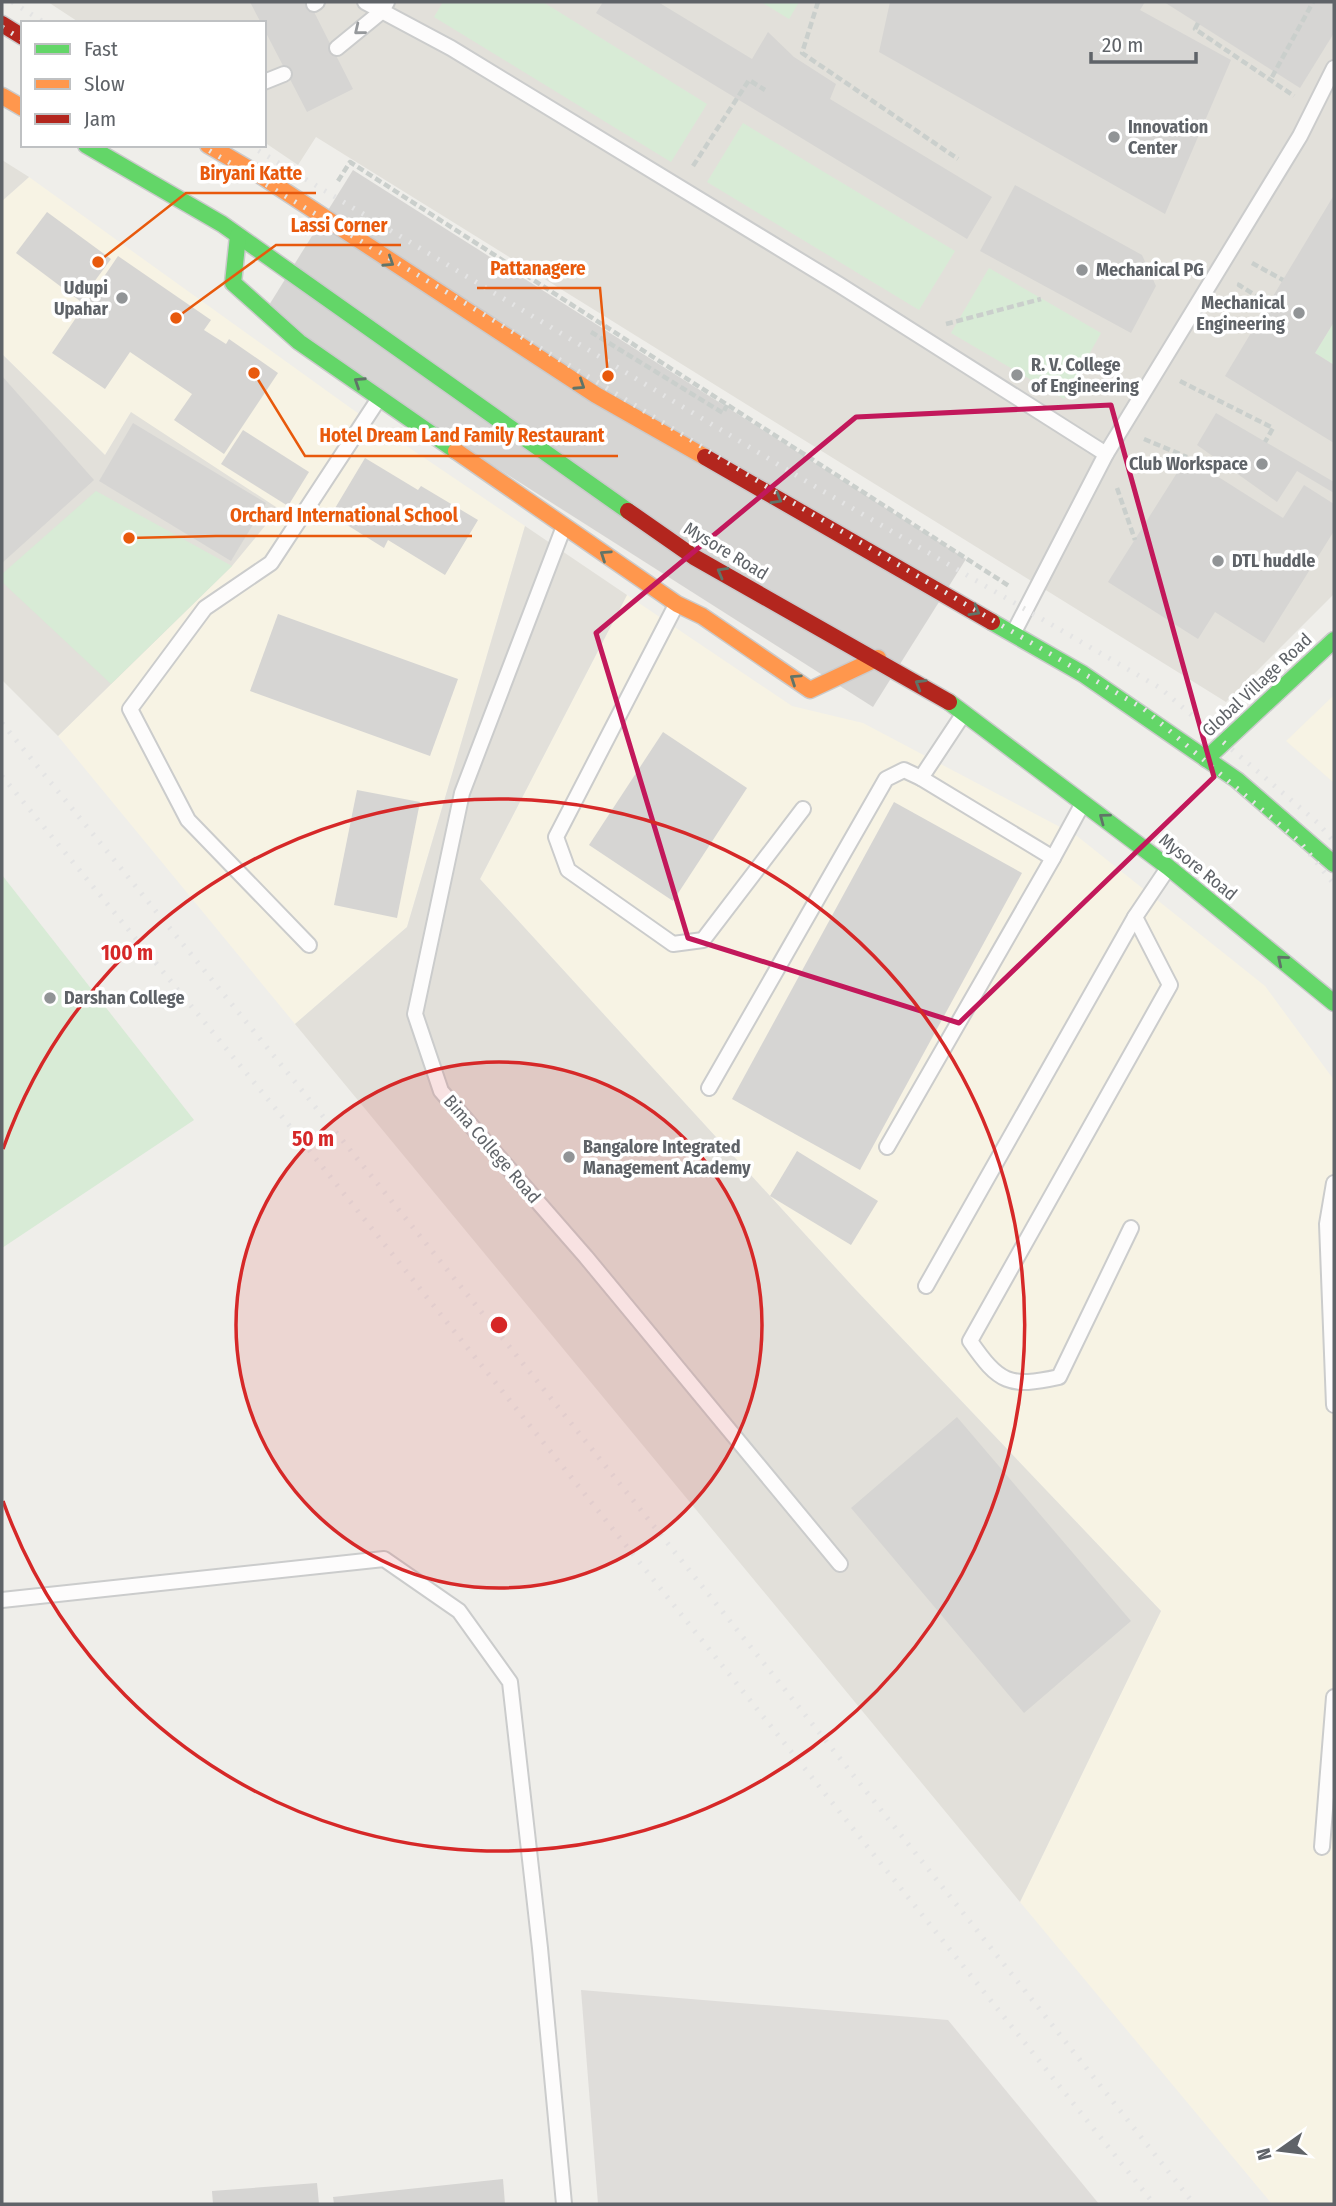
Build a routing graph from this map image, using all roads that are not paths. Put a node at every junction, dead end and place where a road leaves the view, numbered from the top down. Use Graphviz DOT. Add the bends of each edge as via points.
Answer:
graph roads {
  1 [pos="365,2"];
  2 [pos="384,7"];
  3 [pos="2,24"];
  4 [pos="21,36"];
  5 [pos="337,48"];
  6 [pos="1334,68"];
  7 [pos="284,74"];
  8 [pos="266,81"];
  9 [pos="2,96"];
  10 [pos="21,107"];
  11 [pos="89,147"];
  12 [pos="211,147"];
  13 [pos="238,236"];
  14 [pos="381,396"];
  15 [pos="1106,454"];
  16 [pos="564,528"];
  17 [pos="677,604"];
  18 [pos="1014,633"];
  19 [pos="1334,640"];
  20 [pos="878,658"];
  21 [pos="965,711"];
  22 [pos="1206,759"];
  23 [pos="921,778"];
  24 [pos="1084,802"];
  25 [pos="803,810"];
  26 [pos="1332,857"];
  27 [pos="1053,858"];
  28 [pos="1168,867"];
  29 [pos="1135,917"];
  30 [pos="310,946"];
  31 [pos="1334,1003"];
  32 [pos="709,1088"];
  33 [pos="887,1147"];
  34 [pos="1334,1183"];
  35 [pos="1131,1228"];
  36 [pos="926,1286"];
  37 [pos="1334,1405"];
  38 [pos="840,1564"];
  39 [pos="2,1600"];
  40 [pos="1334,1697"];
  41 [pos="1322,1847"];
  42 [pos="564,2204"];
  1 -- 2 [label="lane"];
  2 -- 5 [label="lane, one-way"];
  2 -- 15 [label="lane"];
  3 -- 4 [label="main road"];
  6 -- 15 [label="lane"];
  7 -- 8 [label="lane"];
  9 -- 10 [label="main road"];
  11 -- 13 [label="main road, Mysore Road"];
  12 -- 18 [label="main road, one-way" via="596,396"];
  14 -- 13 [label="main road, one-way" via="299,342 233,283"];
  20 -- 13 [label="main road, Mysore Road, one-way" via="694,556"];
  14 -- 16 [label="main road"];
  14 -- 30 [label="lane" via="271,563 205,608 130,709 188,820"];
  15 -- 18 [label="lane"];
  17 -- 16 [label="main road, one-way"];
  16 -- 38 [label="lane, Bima College Road" via="462,793 415,1014 441,1091 586,1257"];
  20 -- 17 [label="main road, one-way" via="810,690"];
  17 -- 25 [label="lane" via="555,837 568,870 673,944 702,940"];
  18 -- 22 [label="main road" via="1083,674"];
  19 -- 22 [label="main road, Global Village Road"];
  21 -- 20 [label="main road, Mysore Road, one-way"];
  21 -- 23 [label="lane"];
  21 -- 24 [label="main road, Mysore Road"];
  22 -- 26 [label="main road"];
  23 -- 27 [label="lane"];
  23 -- 32 [label="lane" via="904,770 886,779"];
  24 -- 27 [label="lane"];
  28 -- 24 [label="main road, Mysore Road, one-way"];
  27 -- 33 [label="lane"];
  28 -- 29 [label="lane"];
  31 -- 28 [label="main road, Mysore Road, one-way"];
  29 -- 35 [label="lane" via="1170,985 970,1341 990,1370 1022,1385 1059,1377"];
  29 -- 36 [label="lane"];
  34 -- 37 [label="lane" via="1327,1224"];
  39 -- 42 [label="lane" via="384,1559 458,1611 510,1682"];
  40 -- 41 [label="lane"];
}
